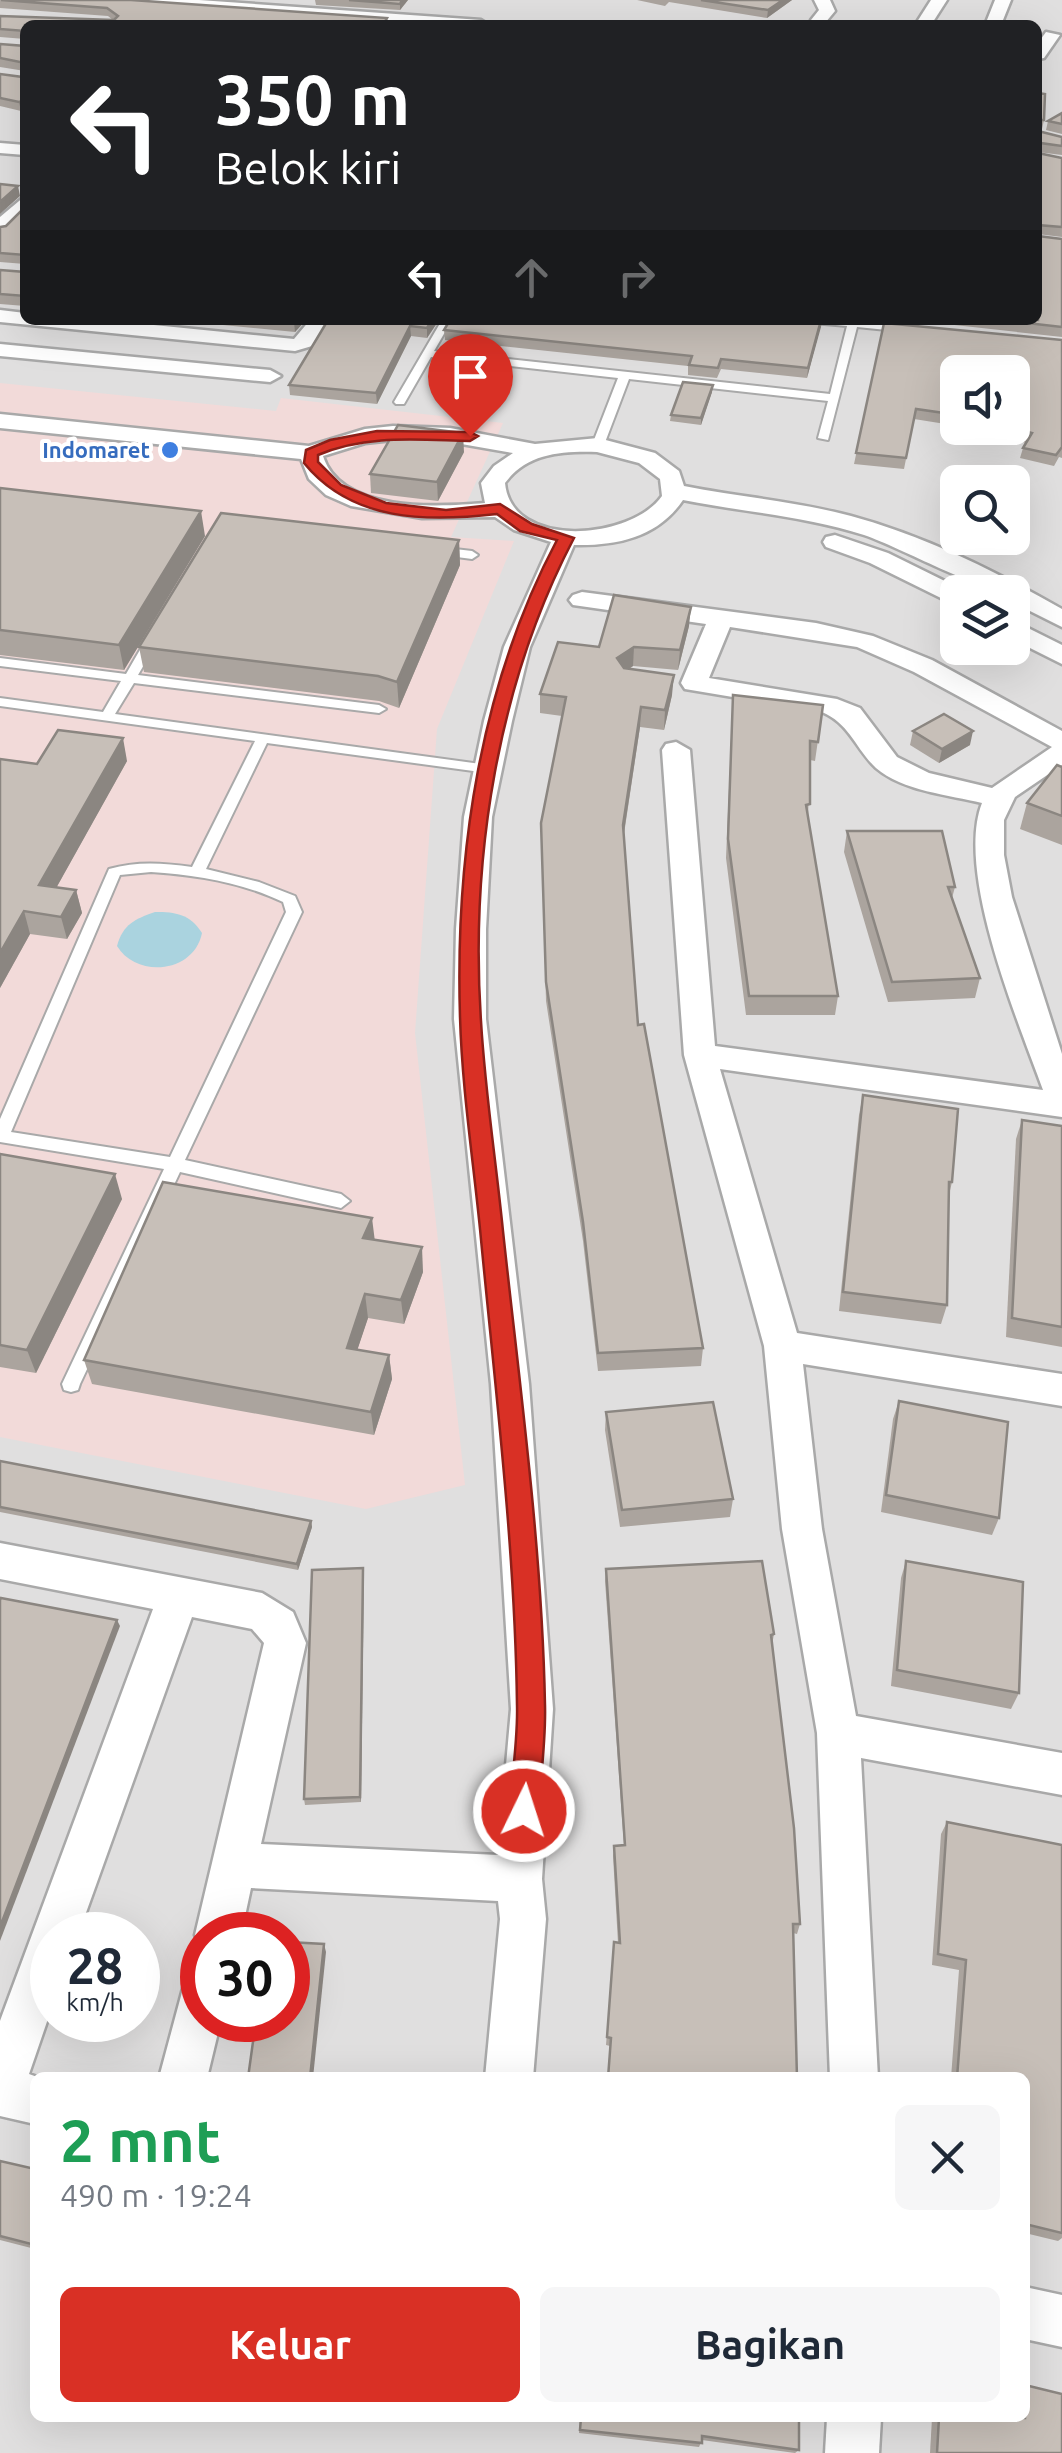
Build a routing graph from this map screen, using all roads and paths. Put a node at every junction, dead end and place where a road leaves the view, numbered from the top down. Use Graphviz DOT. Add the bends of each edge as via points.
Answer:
graph roads {
  1 [pos="133,0"];
  2 [pos="822,0"];
  3 [pos="208,3"];
  4 [pos="419,20"];
  5 [pos="819,20"];
  6 [pos="1052,35"];
  7 [pos="1042,49"];
  8 [pos="20,197"];
  9 [pos="0,228"];
  10 [pos="89,325"];
  11 [pos="317,325"];
  12 [pos="444,325"];
  13 [pos="853,325"];
  14 [pos="863,325"];
  15 [pos="924,331"];
  16 [pos="0,350"];
  17 [pos="429,354"];
  18 [pos="270,376"];
  19 [pos="624,377"];
  20 [pos="833,398"];
  21 [pos="400,402"];
  22 [pos="0,422"];
  23 [pos="824,438"];
  24 [pos="598,444"];
  25 [pos="534,451"];
  26 [pos="311,453"];
  27 [pos="676,490"];
  28 [pos="500,509"];
  29 [pos="659,519"];
  30 [pos="566,538"];
  31 [pos="414,548"];
  32 [pos="472,555"];
  33 [pos="940,588"];
  34 [pos="582,600"];
  35 [pos="721,618"];
  36 [pos="1062,619"];
  37 [pos="159,628"];
  38 [pos="1030,638"];
  39 [pos="1062,656"];
  40 [pos="0,662"];
  41 [pos="128,679"];
  42 [pos="664,680"];
  43 [pos="694,683"];
  44 [pos="0,702"];
  45 [pos="379,709"];
  46 [pos="107,716"];
  47 [pos="263,738"];
  48 [pos="1062,742"];
  49 [pos="676,750"];
  50 [pos="1062,753"];
  51 [pos="488,770"];
  52 [pos="997,798"];
  53 [pos="196,874"];
  54 [pos="700,1055"];
  55 [pos="1062,1101"];
  56 [pos="0,1136"];
  57 [pos="172,1164"];
  58 [pos="341,1201"];
  59 [pos="782,1346"];
  60 [pos="71,1384"];
  61 [pos="1062,1390"];
  62 [pos="0,1560"];
  63 [pos="179,1596"];
  64 [pos="838,1733"];
  65 [pos="1062,1774"];
  66 [pos="235,1865"];
  67 [pos="519,1879"];
  68 [pos="63,1912"];
  69 [pos="224,1912"];
  70 [pos="30,2005"];
  71 [pos="192,2042"];
  72 [pos="184,2072"];
  73 [pos="510,2072"];
  74 [pos="854,2072"];
  75 [pos="0,2090"];
  76 [pos="30,2099"];
  77 [pos="1030,2314"];
  78 [pos="1062,2321"];
  79 [pos="854,2422"];
  80 [pos="852,2453"];
  1 -- 3 [label="street"];
  2 -- 5 [label="street" via="827,11"];
  3 -- 4 [label="street"];
  6 -- 7 [label="street"];
  8 -- 9 [label="street"];
  10 -- 11 [label="street" via="295,346"];
  12 -- 17 [label="lane"];
  13 -- 20 [label="lane"];
  14 -- 15 [label="lane"];
  16 -- 18 [label="street"];
  17 -- 19 [label="lane"];
  17 -- 21 [label="lane"];
  19 -- 20 [label="lane"];
  19 -- 24 [label="lane"];
  20 -- 23 [label="lane"];
  22 -- 26 [label="street"];
  24 -- 25 [label="street"];
  24 -- 27 [label="street" via="660,466"];
  25 -- 26 [label="street" via="470,436 408,434 335,443"];
  25 -- 28 [label="street" via="514,460 494,483"];
  26 -- 28 [label="street" via="318,474 336,488 383,508 446,515"];
  27 -- 29 [label="street"];
  27 -- 36 [label="street" via="840,520 898,538"];
  28 -- 30 [label="street" via="526,527"];
  29 -- 30 [label="street" via="618,536"];
  29 -- 33 [label="street" via="745,523 828,540"];
  30 -- 51 [label="street" via="517,647"];
  31 -- 32 [label="lane"];
  34 -- 35 [label="street"];
  35 -- 43 [label="street"];
  35 -- 48 [label="street" via="864,641"];
  37 -- 41 [label="lane"];
  38 -- 39 [label="street"];
  40 -- 41 [label="lane"];
  41 -- 45 [label="lane"];
  41 -- 46 [label="lane"];
  42 -- 43 [label="street"];
  43 -- 52 [label="street" via="828,705 850,714 887,763 920,779"];
  44 -- 46 [label="lane"];
  46 -- 47 [label="lane"];
  47 -- 51 [label="lane"];
  47 -- 53 [label="lane"];
  49 -- 54 [label="street"];
  50 -- 52 [label="street"];
  51 -- 67 [label="street" via="478,817 470,1020 523,1540 532,1709"];
  52 -- 55 [label="street" via="988,867"];
  53 -- 56 [label="lane" via="142,866 114,872"];
  53 -- 57 [label="lane" via="274,890 290,899 294,912"];
  54 -- 55 [label="street"];
  54 -- 59 [label="street"];
  56 -- 57 [label="lane"];
  57 -- 58 [label="lane"];
  57 -- 60 [label="lane"];
  59 -- 61 [label="street"];
  59 -- 64 [label="street" via="802,1529"];
  62 -- 63 [label="street"];
  63 -- 66 [label="street" via="262,1612 278,1625 284,1643"];
  63 -- 68 [label="street"];
  64 -- 65 [label="street"];
  64 -- 74 [label="street"];
  66 -- 67 [label="street"];
  66 -- 69 [label="street"];
  67 -- 73 [label="street" via="523,1919"];
  70 -- 75 [label="street"];
  71 -- 72 [label="street"];
  75 -- 76 [label="street"];
  77 -- 78 [label="street"];
  79 -- 80 [label="street"];
}
